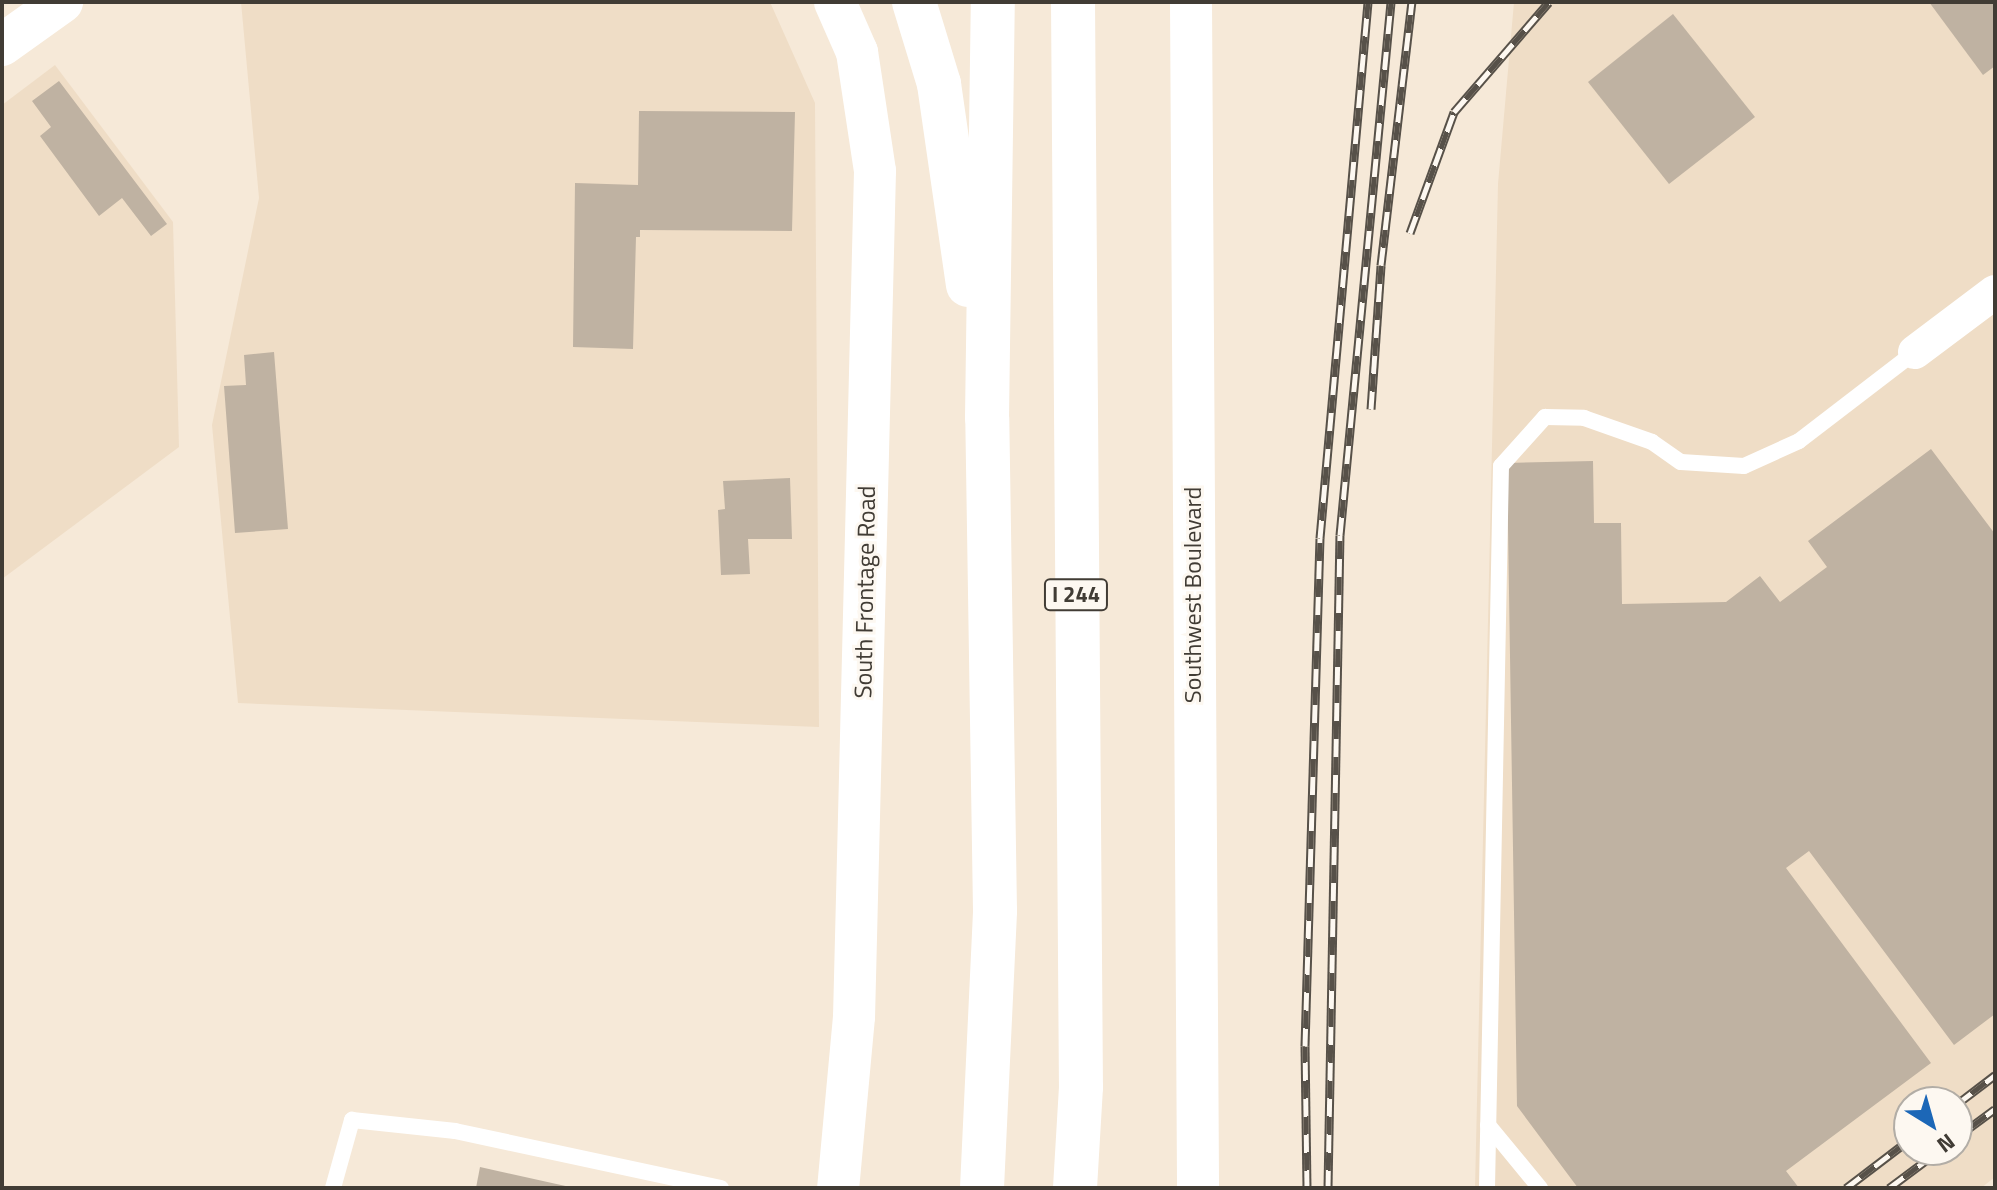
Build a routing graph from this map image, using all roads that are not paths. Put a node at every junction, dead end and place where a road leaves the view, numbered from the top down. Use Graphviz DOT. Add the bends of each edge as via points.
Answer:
graph roads {
  1 [pos="62,2"];
  2 [pos="835,2"];
  3 [pos="914,2"];
  4 [pos="993,2"];
  5 [pos="1073,2"];
  6 [pos="1191,2"];
  7 [pos="2,45"];
  8 [pos="1995,292"];
  9 [pos="1915,352"];
  10 [pos="987,418"];
  11 [pos="1488,1125"];
  12 [pos="333,1188"];
  13 [pos="716,1188"];
  14 [pos="838,1188"];
  15 [pos="982,1188"];
  16 [pos="1075,1188"];
  17 [pos="1198,1188"];
  18 [pos="1487,1188"];
  19 [pos="1540,1188"];
  1 -- 7 [label="street"];
  2 -- 14 [label="street, South Frontage Road" via="857,52 875,171 854,1017"];
  3 -- 10 [label="highway" via="939,84"];
  4 -- 10 [label="highway"];
  5 -- 16 [label="highway, I 244" via="1081,1071"];
  6 -- 17 [label="street, Southwest Boulevard"];
  8 -- 9 [label="street"];
  9 -- 11 [label="lane" via="1799,441 1744,466 1681,462 1652,442 1584,418 1545,417 1501,466"];
  10 -- 15 [label="highway" via="995,911"];
  11 -- 18 [label="lane"];
  11 -- 19 [label="lane"];
  12 -- 13 [label="lane" via="352,1120 455,1131"];
}
